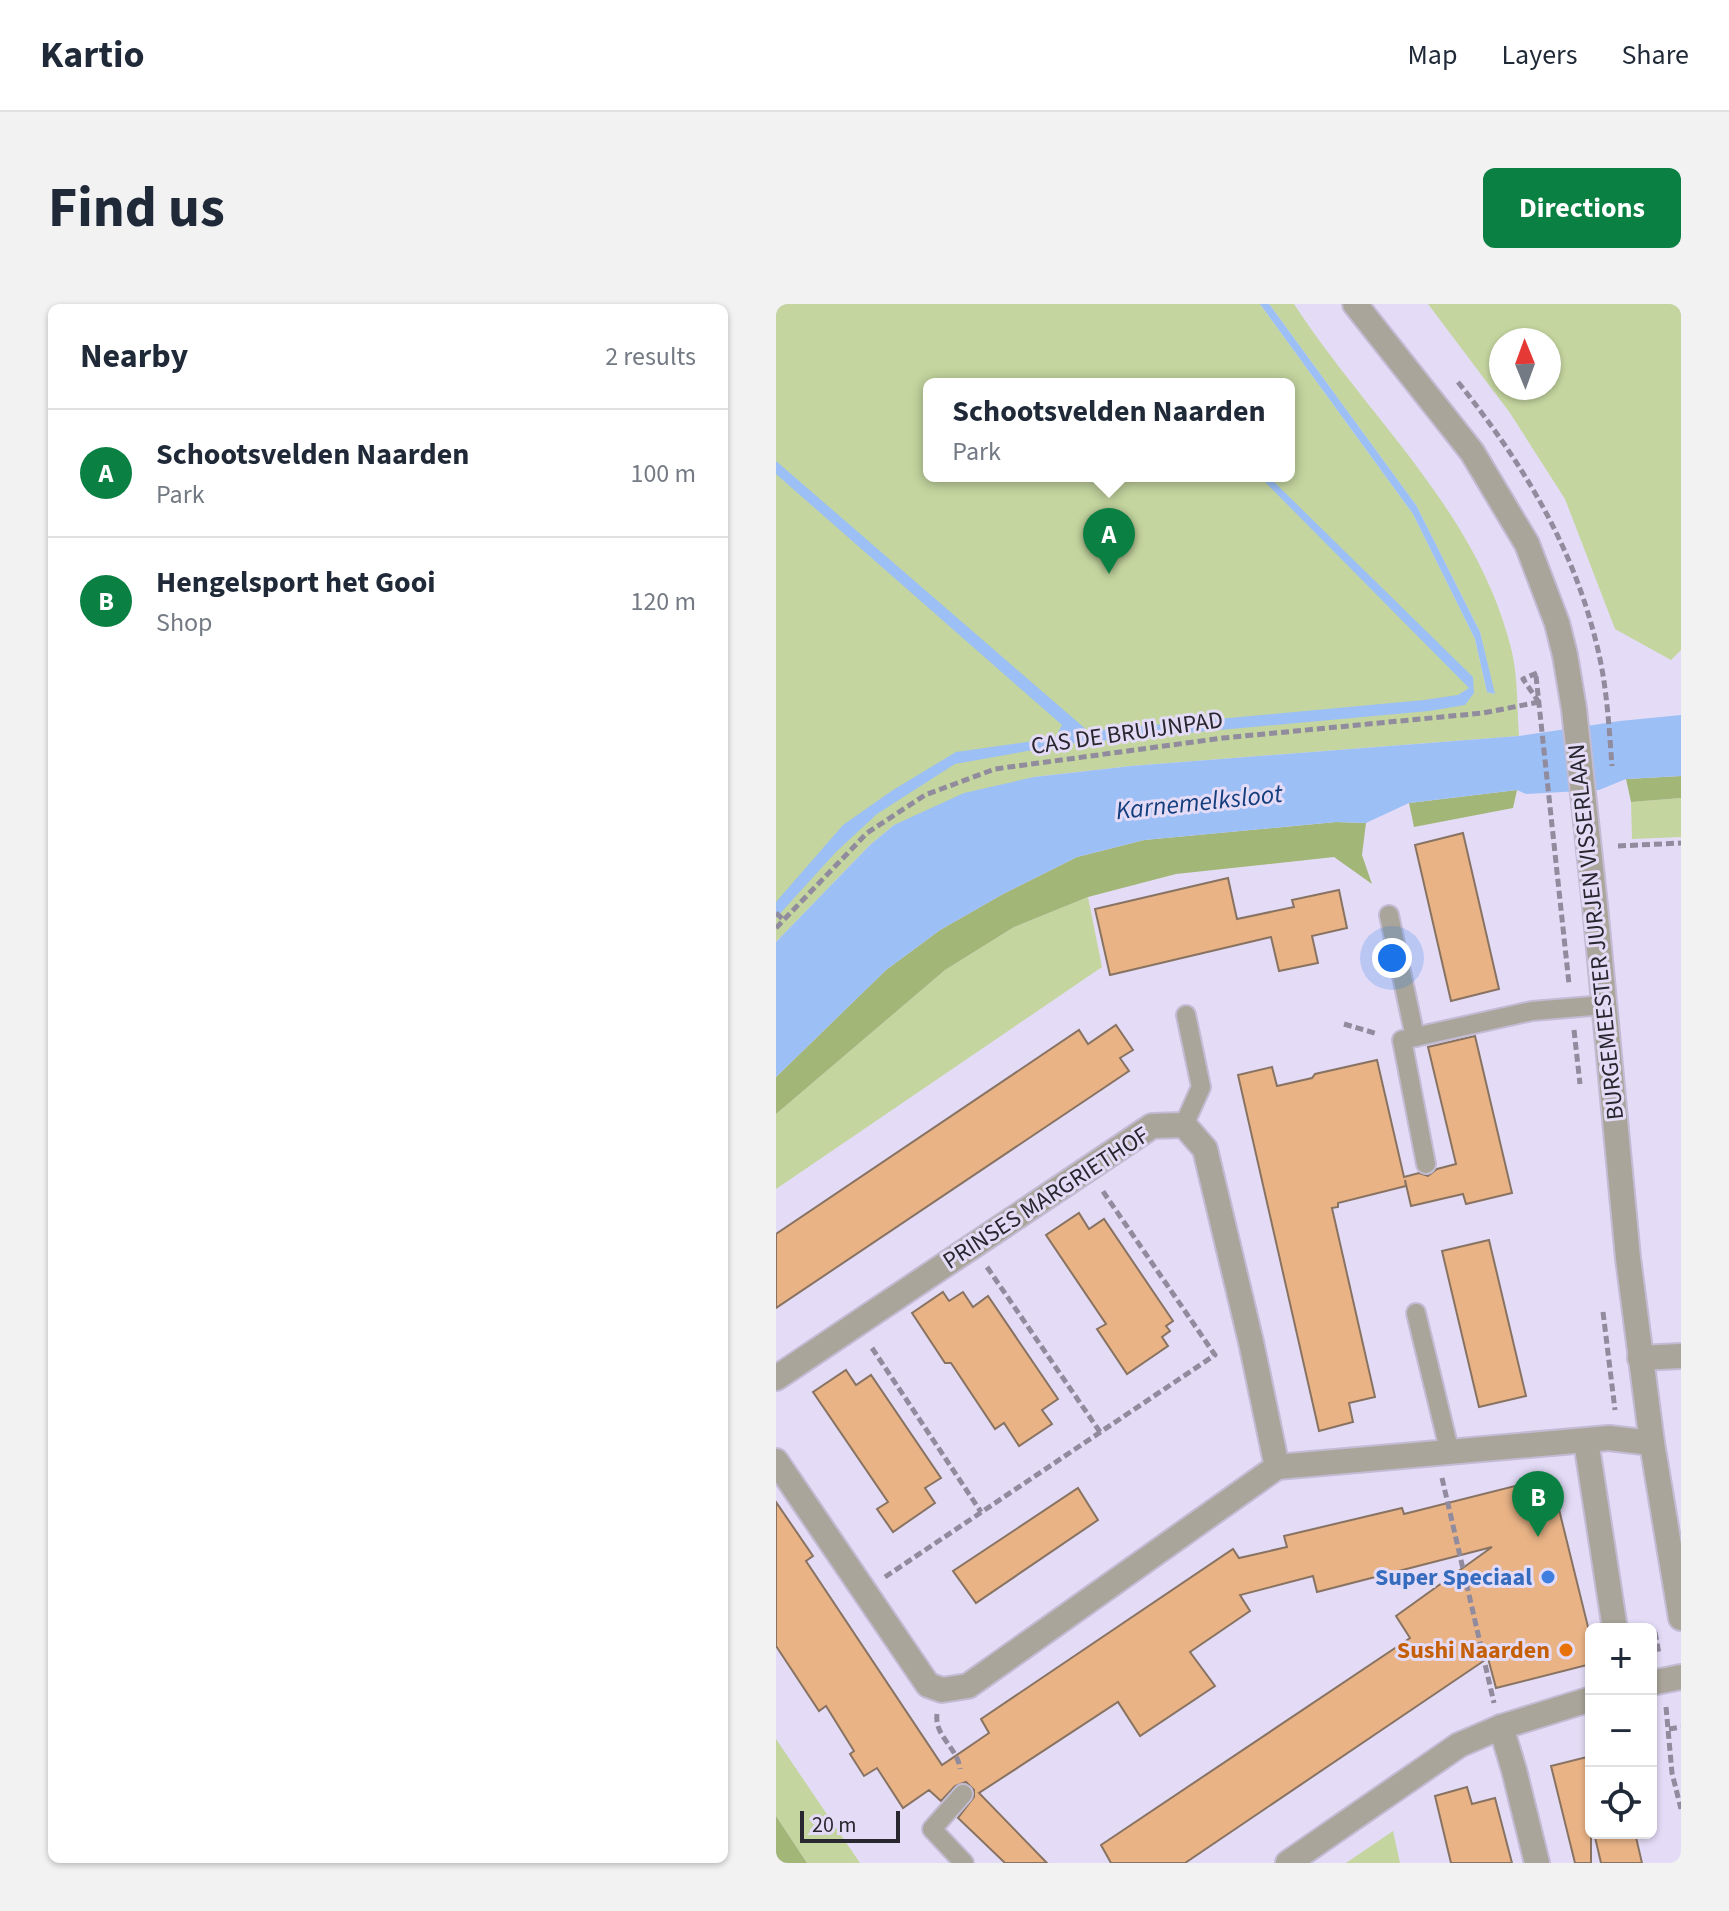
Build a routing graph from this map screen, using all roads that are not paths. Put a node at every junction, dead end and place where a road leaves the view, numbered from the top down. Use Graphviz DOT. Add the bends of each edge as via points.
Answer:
graph roads {
  1 [pos="1355,304"];
  2 [pos="1389,915"];
  3 [pos="1604,1005"];
  4 [pos="1186,1015"];
  5 [pos="1409,1039"];
  6 [pos="1184,1125"];
  7 [pos="1426,1164"];
  8 [pos="1416,1313"];
  9 [pos="1681,1356"];
  10 [pos="1640,1358"];
  11 [pos="776,1378"];
  12 [pos="1586,1441"];
  13 [pos="1652,1443"];
  14 [pos="1443,1454"];
  15 [pos="776,1461"];
  16 [pos="1277,1467"];
  17 [pos="1681,1618"];
  18 [pos="1614,1623"];
  19 [pos="1681,1677"];
  20 [pos="1657,1682"];
  21 [pos="1585,1701"];
  22 [pos="1501,1727"];
  23 [pos="963,1794"];
  24 [pos="964,1863"];
  25 [pos="1288,1863"];
  26 [pos="1537,1863"];
  1 -- 3 [label="street, BURGEMEESTER JURJEN VISSERLAAN" via="1472,452 1527,544 1557,623 1574,709"];
  2 -- 5 [label="lane"];
  3 -- 5 [label="lane" via="1532,1011"];
  3 -- 10 [label="street, BURGEMEESTER JURJEN VISSERLAAN"];
  4 -- 6 [label="lane" via="1201,1087"];
  5 -- 7 [label="lane"];
  6 -- 11 [label="street, PRINSES MARGRIETHOF" via="1152,1126"];
  6 -- 16 [label="street, PRINSES MARGRIETHOF" via="1205,1149"];
  8 -- 14 [label="lane"];
  9 -- 10 [label="street"];
  10 -- 13 [label="street, BURGEMEESTER JURJEN VISSERLAAN"];
  12 -- 13 [label="street"];
  12 -- 14 [label="street"];
  12 -- 18 [label="street"];
  13 -- 17 [label="street, BURGEMEESTER JURJEN VISSERLAAN"];
  14 -- 16 [label="street"];
  15 -- 16 [label="street" via="928,1685 942,1690 968,1686"];
  19 -- 20 [label="street"];
  21 -- 22 [label="street"];
  22 -- 25 [label="street" via="1459,1745"];
  22 -- 26 [label="street"];
  23 -- 24 [label="lane" via="932,1829"];
}
